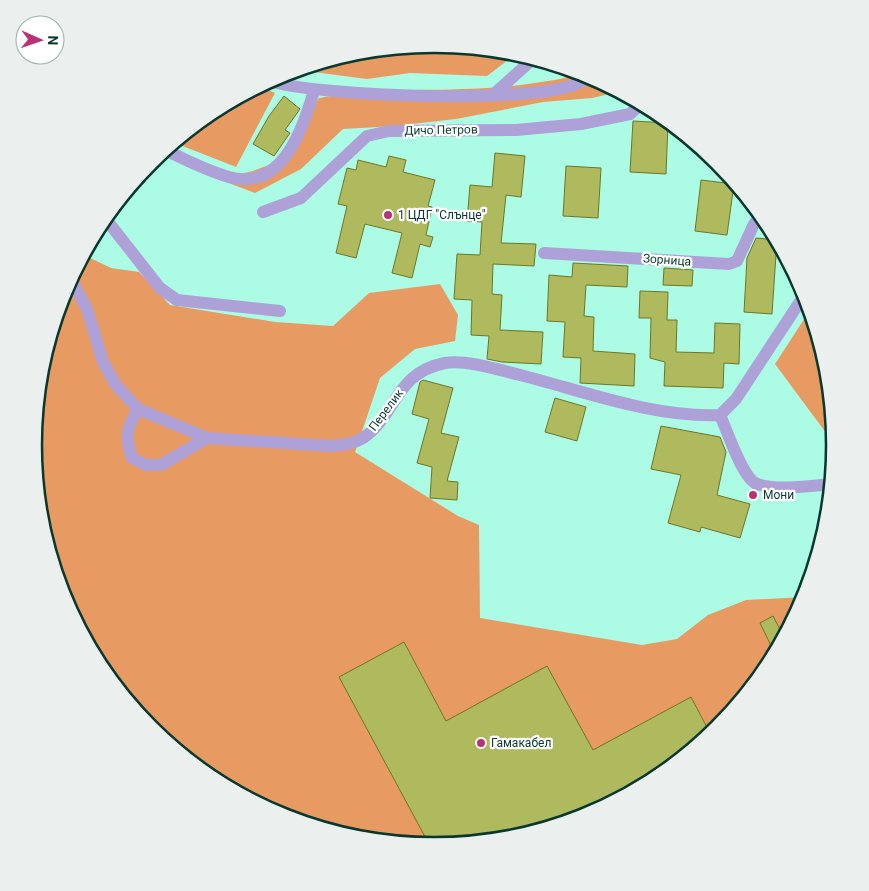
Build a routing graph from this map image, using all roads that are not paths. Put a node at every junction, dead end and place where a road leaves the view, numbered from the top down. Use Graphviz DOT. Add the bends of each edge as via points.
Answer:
graph roads {
  1 [pos="527,65"];
  2 [pos="582,82"];
  3 [pos="282,84"];
  4 [pos="314,91"];
  5 [pos="494,94"];
  6 [pos="636,109"];
  7 [pos="173,154"];
  8 [pos="263,212"];
  9 [pos="756,222"];
  10 [pos="111,225"];
  11 [pos="544,253"];
  12 [pos="75,288"];
  13 [pos="800,302"];
  14 [pos="280,311"];
  15 [pos="138,409"];
  16 [pos="720,415"];
  17 [pos="206,438"];
  18 [pos="824,485"];
  1 -- 5 [label="street"];
  2 -- 5 [label="street" via="567,88"];
  3 -- 4 [label="street"];
  4 -- 5 [label="street" via="399,97"];
  4 -- 7 [label="street" via="287,156 271,173 257,179 230,178"];
  6 -- 8 [label="street, Дичо Петров" via="630,114 581,124 516,130 389,131 367,136 301,198"];
  9 -- 11 [label="street, Зорница" via="737,261 729,264"];
  10 -- 14 [label="street" via="160,288 177,300"];
  12 -- 15 [label="street, Перелик" via="86,309 103,362 116,385"];
  13 -- 16 [label="street" via="736,399"];
  15 -- 17 [label="street, Перелик"];
  15 -- 17 [label="street" via="126,440 132,458 146,465 161,465"];
  16 -- 17 [label="street, Перелик" via="667,413 484,366 446,362 423,370 402,388 383,418 364,437 350,444 331,446"];
  16 -- 18 [label="street" via="748,476 756,484 797,487"];
}
